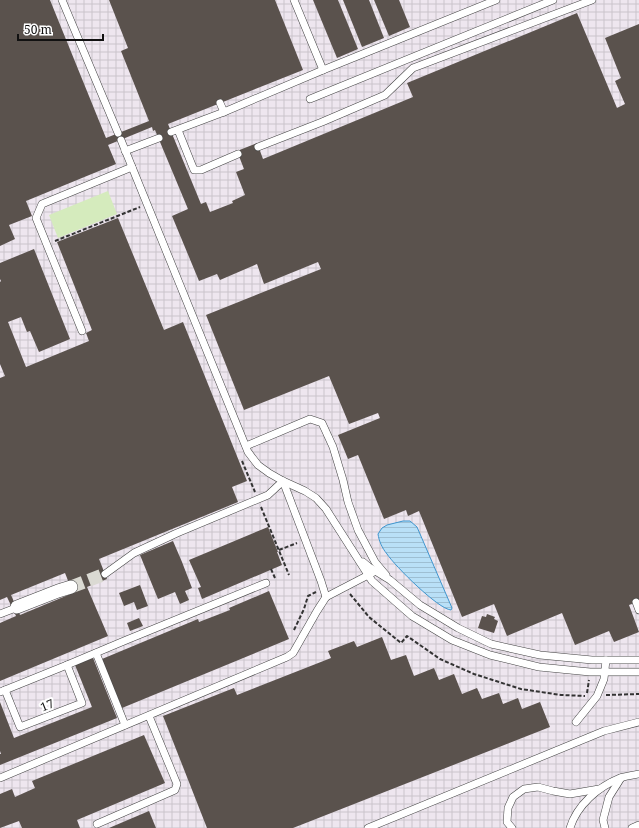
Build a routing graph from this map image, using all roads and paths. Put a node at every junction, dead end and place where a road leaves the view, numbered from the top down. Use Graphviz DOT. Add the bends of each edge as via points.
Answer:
graph roads {
  1 [pos="62,0"];
  2 [pos="294,0"];
  3 [pos="496,0"];
  4 [pos="553,0"];
  5 [pos="592,0"];
  6 [pos="323,70"];
  7 [pos="310,99"];
  8 [pos="220,103"];
  9 [pos="224,112"];
  10 [pos="159,138"];
  11 [pos="258,147"];
  12 [pos="125,151"];
  13 [pos="238,154"];
  14 [pos="132,167"];
  15 [pos="146,204"];
  16 [pos="47,244"];
  17 [pos="82,331"];
  18 [pos="246,446"];
  19 [pos="244,464"];
  20 [pos="283,481"];
  21 [pos="258,499"];
  22 [pos="305,540"];
  23 [pos="279,550"];
  24 [pos="357,556"];
  25 [pos="271,569"];
  26 [pos="376,571"];
  27 [pos="105,574"];
  28 [pos="289,575"];
  29 [pos="368,575"];
  30 [pos="275,580"];
  31 [pos="390,580"];
  32 [pos="266,583"];
  33 [pos="71,588"];
  34 [pos="345,588"];
  35 [pos="326,597"];
  36 [pos="636,602"];
  37 [pos="15,608"];
  38 [pos="639,610"];
  39 [pos="0,614"];
  40 [pos="96,653"];
  41 [pos="638,659"];
  42 [pos="606,660"];
  43 [pos="68,665"];
  44 [pos="605,672"];
  45 [pos="635,672"];
  46 [pos="3,691"];
  47 [pos="586,696"];
  48 [pos="148,716"];
  49 [pos="576,722"];
  50 [pos="639,722"];
  51 [pos="125,725"];
  52 [pos="639,774"];
  53 [pos="0,778"];
  54 [pos="621,778"];
  55 [pos="599,789"];
  56 [pos="97,824"];
  57 [pos="639,826"];
  58 [pos="368,828"];
  59 [pos="512,828"];
  60 [pos="570,828"];
  61 [pos="605,828"];
  62 [pos="632,828"];
  1 -- 12 [label="lane"];
  2 -- 6 [label="lane"];
  3 -- 6 [label="lane"];
  4 -- 7 [label="lane"];
  5 -- 11 [label="lane" via="412,68 385,95"];
  6 -- 9 [label="lane"];
  8 -- 9 [label="lane"];
  9 -- 13 [label="lane" via="174,131 194,170 201,170"];
  10 -- 12 [label="lane"];
  12 -- 14 [label="lane"];
  14 -- 15 [label="lane"];
  14 -- 16 [label="lane" via="42,204 36,218"];
  15 -- 16 [label="path"];
  15 -- 18 [label="lane"];
  16 -- 17 [label="lane"];
  18 -- 20 [label="lane" via="258,466"];
  18 -- 31 [label="lane" via="310,419 322,423 358,530 375,562"];
  19 -- 21 [label="path"];
  20 -- 21 [label="lane" via="268,495"];
  20 -- 22 [label="lane"];
  20 -- 24 [label="lane" via="316,498"];
  21 -- 23 [label="path"];
  21 -- 27 [label="lane" via="134,553"];
  22 -- 23 [label="path"];
  22 -- 35 [label="lane"];
  23 -- 28 [label="path"];
  24 -- 26 [label="lane"];
  24 -- 29 [label="lane"];
  25 -- 30 [label="path"];
  26 -- 29 [label="lane"];
  26 -- 31 [label="lane"];
  29 -- 34 [label="lane"];
  29 -- 44 [label="lane" via="412,616 452,640 490,655 539,666"];
  31 -- 42 [label="lane" via="420,605 458,628 492,644 540,655"];
  32 -- 40 [label="lane"];
  33 -- 37 [label="street"];
  34 -- 35 [label="lane"];
  34 -- 47 [label="path" via="369,617 401,643 407,636 440,659 474,674 521,689"];
  35 -- 48 [label="lane" via="293,653"];
  36 -- 38 [label="lane"];
  37 -- 39 [label="lane"];
  40 -- 43 [label="lane"];
  40 -- 51 [label="lane"];
  41 -- 42 [label="lane"];
  41 -- 45 [label="lane"];
  42 -- 44 [label="lane"];
  43 -- 46 [label="lane"];
  43 -- 46 [label="lane, 17" via="82,702 20,727"];
  44 -- 45 [label="lane"];
  44 -- 49 [label="lane" via="597,696"];
  48 -- 51 [label="lane"];
  48 -- 56 [label="lane" via="177,784 175,790"];
  50 -- 58 [label="lane" via="604,731"];
  51 -- 53 [label="lane"];
  52 -- 54 [label="lane"];
  54 -- 55 [label="lane"];
  54 -- 61 [label="lane" via="609,797 603,820"];
  55 -- 59 [label="lane" via="570,794 538,787 524,789 513,797 508,808 507,822"];
  55 -- 60 [label="lane" via="583,804"];
  57 -- 62 [label="lane"];
}
